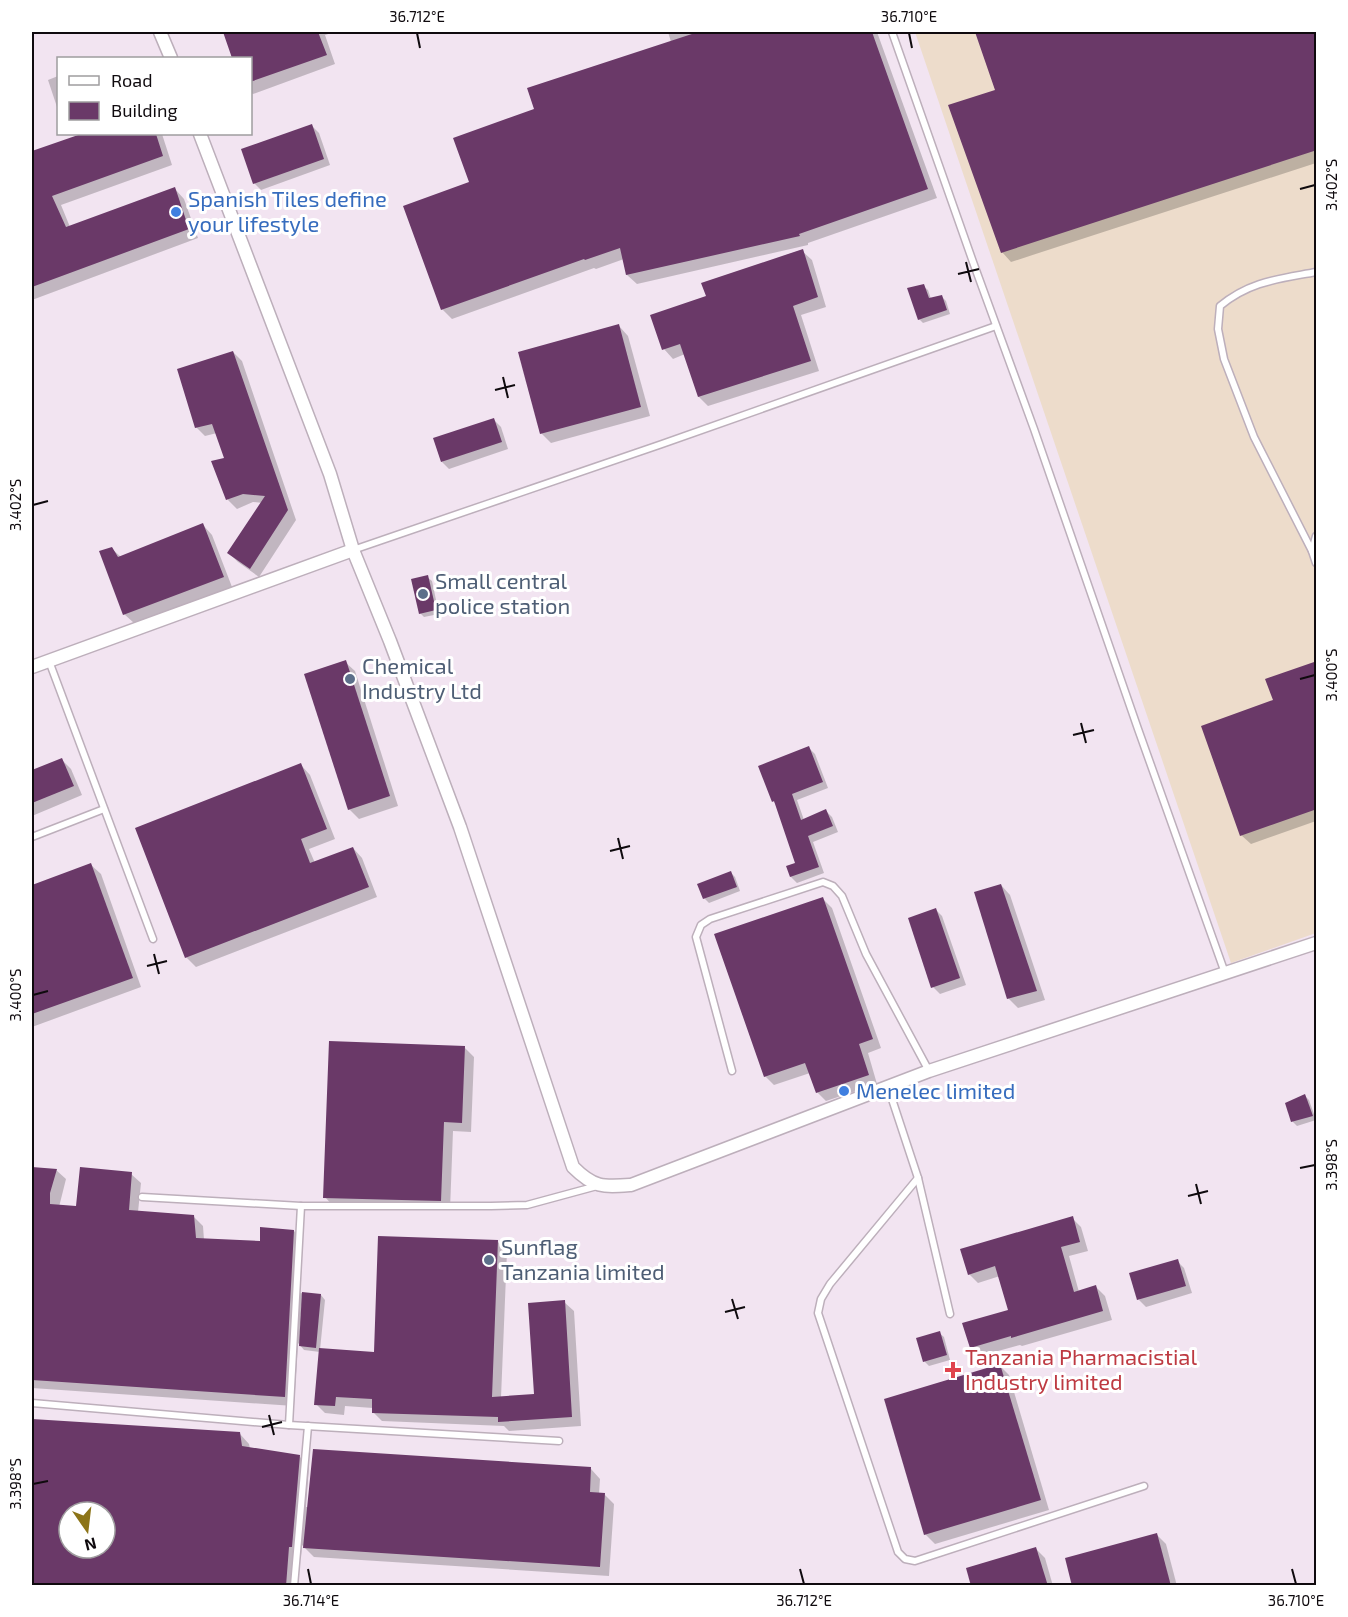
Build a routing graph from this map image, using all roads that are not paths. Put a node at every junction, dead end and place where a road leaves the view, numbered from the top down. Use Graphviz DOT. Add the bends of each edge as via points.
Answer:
graph roads {
  1 [pos="160,32"];
  2 [pos="892,32"];
  3 [pos="171,57"];
  4 [pos="200,135"];
  5 [pos="1317,272"];
  6 [pos="996,326"];
  7 [pos="1317,536"];
  8 [pos="353,550"];
  9 [pos="1312,551"];
  10 [pos="1317,563"];
  11 [pos="49,660"];
  12 [pos="32,667"];
  13 [pos="104,809"];
  14 [pos="32,837"];
  15 [pos="153,939"];
  16 [pos="1317,943"];
  17 [pos="1225,973"];
  18 [pos="732,1071"];
  19 [pos="929,1071"];
  20 [pos="888,1088"];
  21 [pos="918,1179"];
  22 [pos="598,1186"];
  23 [pos="142,1197"];
  24 [pos="301,1206"];
  25 [pos="950,1314"];
  26 [pos="32,1403"];
  27 [pos="289,1425"];
  28 [pos="308,1426"];
  29 [pos="559,1442"];
  30 [pos="1144,1486"];
  31 [pos="294,1586"];
  1 -- 3 [label="street"];
  2 -- 6 [label="lane"];
  4 -- 8 [label="street" via="330,474"];
  5 -- 9 [label="lane" via="1235,293 1220,306 1218,329 1224,359 1254,437"];
  6 -- 8 [label="lane"];
  6 -- 17 [label="lane"];
  7 -- 9 [label="lane"];
  8 -- 11 [label="street"];
  8 -- 22 [label="street" via="460,827 573,1167"];
  9 -- 10 [label="lane"];
  11 -- 12 [label="street"];
  11 -- 13 [label="lane"];
  13 -- 14 [label="lane"];
  13 -- 15 [label="lane"];
  16 -- 17 [label="street"];
  17 -- 19 [label="street"];
  18 -- 19 [label="lane" via="696,937 701,925 824,882 842,896 875,972"];
  19 -- 20 [label="street"];
  20 -- 21 [label="lane"];
  20 -- 22 [label="street" via="631,1185"];
  21 -- 25 [label="lane"];
  21 -- 30 [label="lane" via="830,1284 818,1313 898,1552 915,1561"];
  22 -- 24 [label="lane" via="528,1205"];
  23 -- 24 [label="lane"];
  24 -- 27 [label="lane"];
  26 -- 27 [label="lane"];
  27 -- 28 [label="lane"];
  28 -- 29 [label="lane"];
  28 -- 31 [label="lane"];
}
